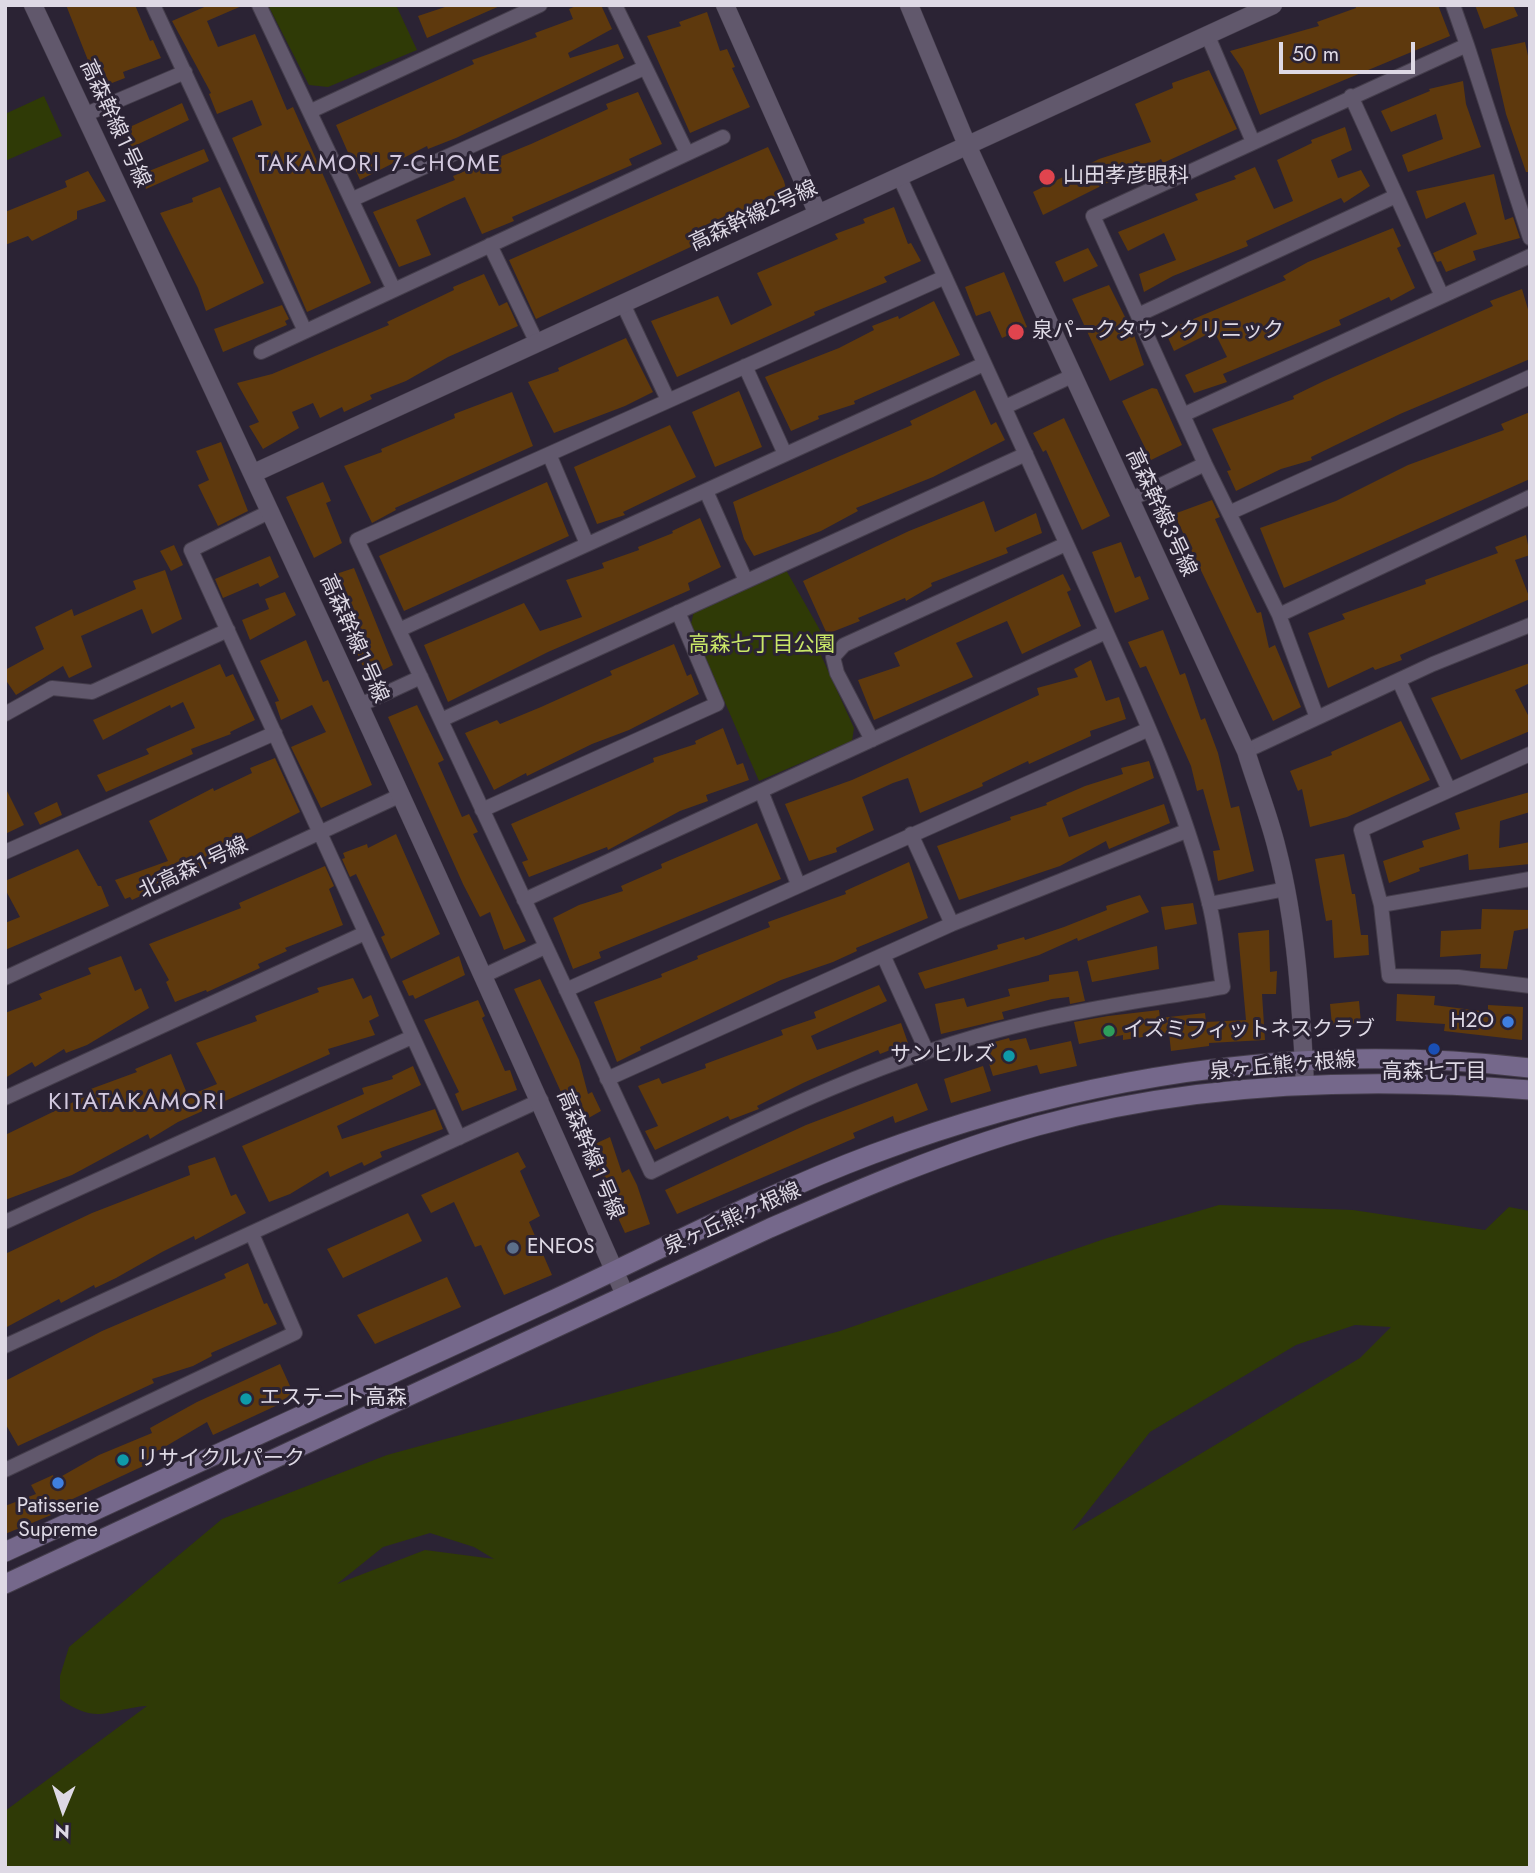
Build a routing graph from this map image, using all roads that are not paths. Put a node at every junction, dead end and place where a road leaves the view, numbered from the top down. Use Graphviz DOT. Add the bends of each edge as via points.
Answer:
graph roads {
  1 [pos="33,5"];
  2 [pos="260,5"];
  3 [pos="540,5"];
  4 [pos="615,5"];
  5 [pos="725,5"];
  6 [pos="909,5"];
  7 [pos="1273,5"];
  8 [pos="1454,5"];
  9 [pos="154,6"];
  10 [pos="1207,34"];
  11 [pos="1466,45"];
  12 [pos="645,68"];
  13 [pos="185,72"];
  14 [pos="1352,96"];
  15 [pos="311,111"];
  16 [pos="85,115"];
  17 [pos="723,136"];
  18 [pos="1253,142"];
  19 [pos="967,145"];
  20 [pos="687,153"];
  21 [pos="899,176"];
  22 [pos="1396,196"];
  23 [pos="353,199"];
  24 [pos="817,212"];
  25 [pos="1530,238"];
  26 [pos="490,245"];
  27 [pos="1530,256"];
  28 [pos="945,277"];
  29 [pos="394,290"];
  30 [pos="1442,296"];
  31 [pos="623,303"];
  32 [pos="1138,315"];
  33 [pos="305,331"];
  34 [pos="537,342"];
  35 [pos="261,352"];
  36 [pos="984,364"];
  37 [pos="745,366"];
  38 [pos="1072,376"];
  39 [pos="1530,377"];
  40 [pos="668,400"];
  41 [pos="1005,407"];
  42 [pos="1185,414"];
  43 [pos="549,454"];
  44 [pos="785,454"];
  45 [pos="1026,454"];
  46 [pos="1205,464"];
  47 [pos="254,472"];
  48 [pos="706,491"];
  49 [pos="1530,497"];
  50 [pos="1129,500"];
  51 [pos="271,511"];
  52 [pos="1229,513"];
  53 [pos="587,544"];
  54 [pos="1066,544"];
  55 [pos="746,581"];
  56 [pos="678,612"];
  57 [pos="1279,615"];
  58 [pos="1530,625"];
  59 [pos="228,630"];
  60 [pos="399,630"];
  61 [pos="1106,632"];
  62 [pos="421,677"];
  63 [pos="1399,681"];
  64 [pos="359,706"];
  65 [pos="5,714"];
  66 [pos="1317,718"];
  67 [pos="441,720"];
  68 [pos="1149,729"];
  69 [pos="275,733"];
  70 [pos="872,740"];
  71 [pos="1246,751"];
  72 [pos="1530,754"];
  73 [pos="1449,790"];
  74 [pos="761,791"];
  75 [pos="399,796"];
  76 [pos="482,810"];
  77 [pos="1186,831"];
  78 [pos="321,833"];
  79 [pos="911,834"];
  80 [pos="5,852"];
  81 [pos="1530,880"];
  82 [pos="799,884"];
  83 [pos="1286,889"];
  84 [pos="524,900"];
  85 [pos="1209,904"];
  86 [pos="1381,905"];
  87 [pos="952,924"];
  88 [pos="365,933"];
  89 [pos="545,947"];
  90 [pos="883,955"];
  91 [pos="483,975"];
  92 [pos="5,978"];
  93 [pos="1530,986"];
  94 [pos="566,990"];
  95 [pos="412,1037"];
  96 [pos="927,1052"];
  97 [pos="1303,1058"];
  98 [pos="1530,1068"];
  99 [pos="607,1079"];
  100 [pos="1305,1085"];
  101 [pos="1530,1090"];
  102 [pos="5,1098"];
  103 [pos="541,1100"];
  104 [pos="459,1138"];
  105 [pos="5,1222"];
  106 [pos="251,1234"];
  107 [pos="615,1271"];
  108 [pos="625,1295"];
  109 [pos="5,1346"];
  110 [pos="5,1470"];
  111 [pos="5,1552"];
  112 [pos="5,1584"];
  1 -- 16 [label="street, 高森幹線１号線"];
  2 -- 15 [label="street"];
  3 -- 15 [label="street"];
  4 -- 12 [label="street"];
  5 -- 24 [label="street"];
  6 -- 19 [label="street, 高森幹線３号線"];
  7 -- 10 [label="street, 高森幹線２号線"];
  8 -- 11 [label="street"];
  9 -- 13 [label="street"];
  10 -- 18 [label="street"];
  10 -- 19 [label="street, 高森幹線２号線"];
  11 -- 14 [label="street"];
  11 -- 25 [label="street"];
  12 -- 20 [label="street"];
  12 -- 23 [label="street"];
  13 -- 16 [label="street"];
  13 -- 33 [label="street"];
  14 -- 18 [label="street"];
  14 -- 22 [label="street"];
  15 -- 23 [label="street"];
  16 -- 47 [label="street, 高森幹線１号線"];
  17 -- 20 [label="street"];
  18 -- 32 [label="street" via="1093,216"];
  19 -- 21 [label="street, 高森幹線２号線"];
  19 -- 38 [label="street, 高森幹線３号線"];
  20 -- 26 [label="street"];
  21 -- 24 [label="street, 高森幹線２号線"];
  21 -- 28 [label="street"];
  22 -- 30 [label="street"];
  22 -- 32 [label="street"];
  23 -- 29 [label="street"];
  24 -- 31 [label="street, 高森幹線２号線"];
  26 -- 29 [label="street"];
  26 -- 34 [label="street"];
  27 -- 30 [label="street"];
  28 -- 36 [label="street"];
  28 -- 37 [label="street"];
  29 -- 33 [label="street"];
  30 -- 42 [label="street"];
  31 -- 34 [label="street, 高森幹線２号線"];
  31 -- 40 [label="street"];
  32 -- 42 [label="street"];
  33 -- 35 [label="street"];
  34 -- 47 [label="street, 高森幹線２号線"];
  36 -- 41 [label="street"];
  36 -- 44 [label="street"];
  37 -- 40 [label="street"];
  37 -- 44 [label="street"];
  38 -- 41 [label="street"];
  38 -- 50 [label="street, 高森幹線３号線"];
  39 -- 52 [label="street"];
  40 -- 43 [label="street"];
  41 -- 45 [label="street"];
  42 -- 46 [label="street"];
  43 -- 53 [label="street"];
  43 -- 60 [label="street" via="357,540"];
  44 -- 48 [label="street"];
  45 -- 54 [label="street"];
  45 -- 55 [label="street"];
  46 -- 50 [label="street"];
  46 -- 52 [label="street"];
  47 -- 51 [label="street, 高森幹線１号線"];
  48 -- 53 [label="street"];
  48 -- 55 [label="street"];
  49 -- 57 [label="street"];
  50 -- 71 [label="street, 高森幹線３号線"];
  51 -- 59 [label="street" via="191,550"];
  51 -- 64 [label="street, 高森幹線１号線"];
  52 -- 57 [label="street"];
  53 -- 60 [label="street"];
  54 -- 61 [label="street"];
  54 -- 70 [label="street" via="844,645 833,657 836,673"];
  55 -- 56 [label="street"];
  56 -- 67 [label="street"];
  56 -- 76 [label="street" via="717,704"];
  57 -- 66 [label="street"];
  58 -- 63 [label="street"];
  59 -- 65 [label="street" via="92,692 52,688"];
  59 -- 69 [label="street"];
  60 -- 62 [label="street"];
  61 -- 68 [label="street"];
  61 -- 70 [label="street"];
  62 -- 64 [label="street"];
  62 -- 67 [label="street"];
  63 -- 66 [label="street"];
  63 -- 73 [label="street"];
  64 -- 75 [label="street, 高森幹線１号線"];
  66 -- 71 [label="street"];
  67 -- 76 [label="street"];
  68 -- 77 [label="street"];
  68 -- 79 [label="street"];
  69 -- 78 [label="street"];
  69 -- 80 [label="street"];
  70 -- 74 [label="street"];
  71 -- 83 [label="street, 高森幹線３号線"];
  72 -- 73 [label="street"];
  73 -- 86 [label="street" via="1361,830"];
  74 -- 82 [label="street"];
  74 -- 84 [label="street"];
  75 -- 78 [label="street, 北高森１号線"];
  75 -- 91 [label="street, 高森幹線１号線"];
  76 -- 84 [label="street"];
  77 -- 85 [label="street"];
  77 -- 87 [label="street"];
  78 -- 88 [label="street"];
  78 -- 92 [label="street, 北高森１号線"];
  79 -- 82 [label="street"];
  79 -- 87 [label="street"];
  81 -- 86 [label="street"];
  82 -- 94 [label="street"];
  83 -- 85 [label="street"];
  83 -- 97 [label="street, 高森幹線３号線"];
  84 -- 89 [label="street"];
  85 -- 96 [label="street" via="1223,987 1020,1024"];
  86 -- 93 [label="street" via="1389,976 1458,977"];
  87 -- 90 [label="street"];
  88 -- 95 [label="street"];
  88 -- 102 [label="street"];
  89 -- 91 [label="street"];
  89 -- 94 [label="street"];
  90 -- 96 [label="street"];
  90 -- 99 [label="street"];
  91 -- 103 [label="street, 高森幹線１号線"];
  94 -- 99 [label="street"];
  95 -- 104 [label="street"];
  95 -- 105 [label="street"];
  96 -- 99 [label="street" via="790,1104 651,1172"];
  97 -- 98 [label="main road, 泉ヶ丘熊ヶ根線" via="1430,1057"];
  97 -- 100 [label="street, 高森幹線３号線"];
  97 -- 107 [label="main road, 泉ヶ丘熊ヶ根線" via="1145,1077 952,1127 813,1179"];
  100 -- 101 [label="main road, 泉ヶ丘熊ヶ根線" via="1424,1082"];
  100 -- 108 [label="main road, 泉ヶ丘熊ヶ根線" via="1162,1101 1038,1126 853,1192"];
  103 -- 104 [label="street"];
  103 -- 107 [label="street, 高森幹線１号線"];
  104 -- 106 [label="street"];
  106 -- 109 [label="street"];
  106 -- 110 [label="street" via="295,1334"];
  107 -- 108 [label="street, 高森幹線１号線"];
  107 -- 111 [label="main road, 泉ヶ丘熊ヶ根線"];
  108 -- 112 [label="main road, 泉ヶ丘熊ヶ根線"];
}
